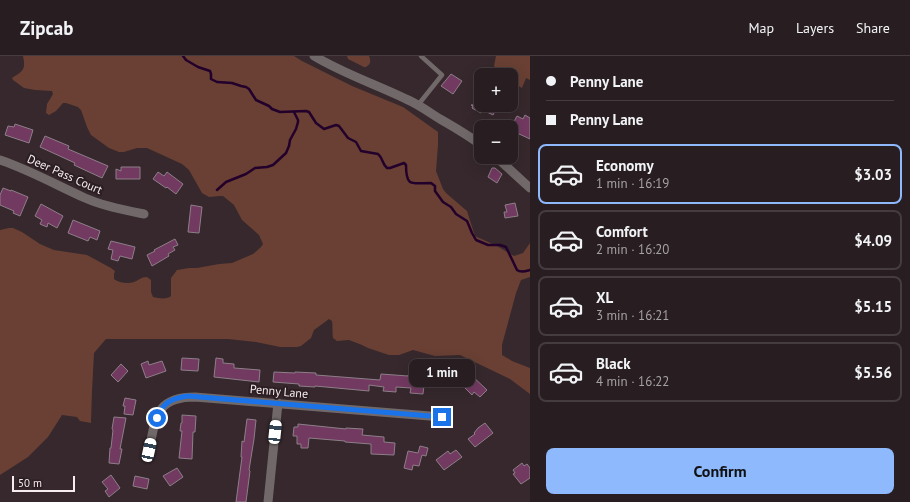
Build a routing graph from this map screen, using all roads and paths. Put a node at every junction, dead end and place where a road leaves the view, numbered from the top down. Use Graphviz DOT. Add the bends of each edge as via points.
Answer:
graph roads {
  1 [pos="314,56"];
  2 [pos="421,56"];
  3 [pos="418,105"];
  4 [pos="474,140"];
  5 [pos="0,160"];
  6 [pos="504,164"];
  7 [pos="530,188"];
  8 [pos="144,214"];
  9 [pos="278,403"];
  10 [pos="442,417"];
  11 [pos="149,450"];
  12 [pos="268,502"];
  1 -- 3 [label="street"];
  2 -- 3 [label="lane" via="442,74"];
  3 -- 4 [label="street"];
  5 -- 8 [label="street, Deer Pass Court" via="85,198 114,208"];
  6 -- 7 [label="street"];
  9 -- 10 [label="street, Penny Lane"];
  9 -- 11 [label="street, Penny Lane" via="195,396 174,399 159,411"];
  9 -- 12 [label="street"];
}
